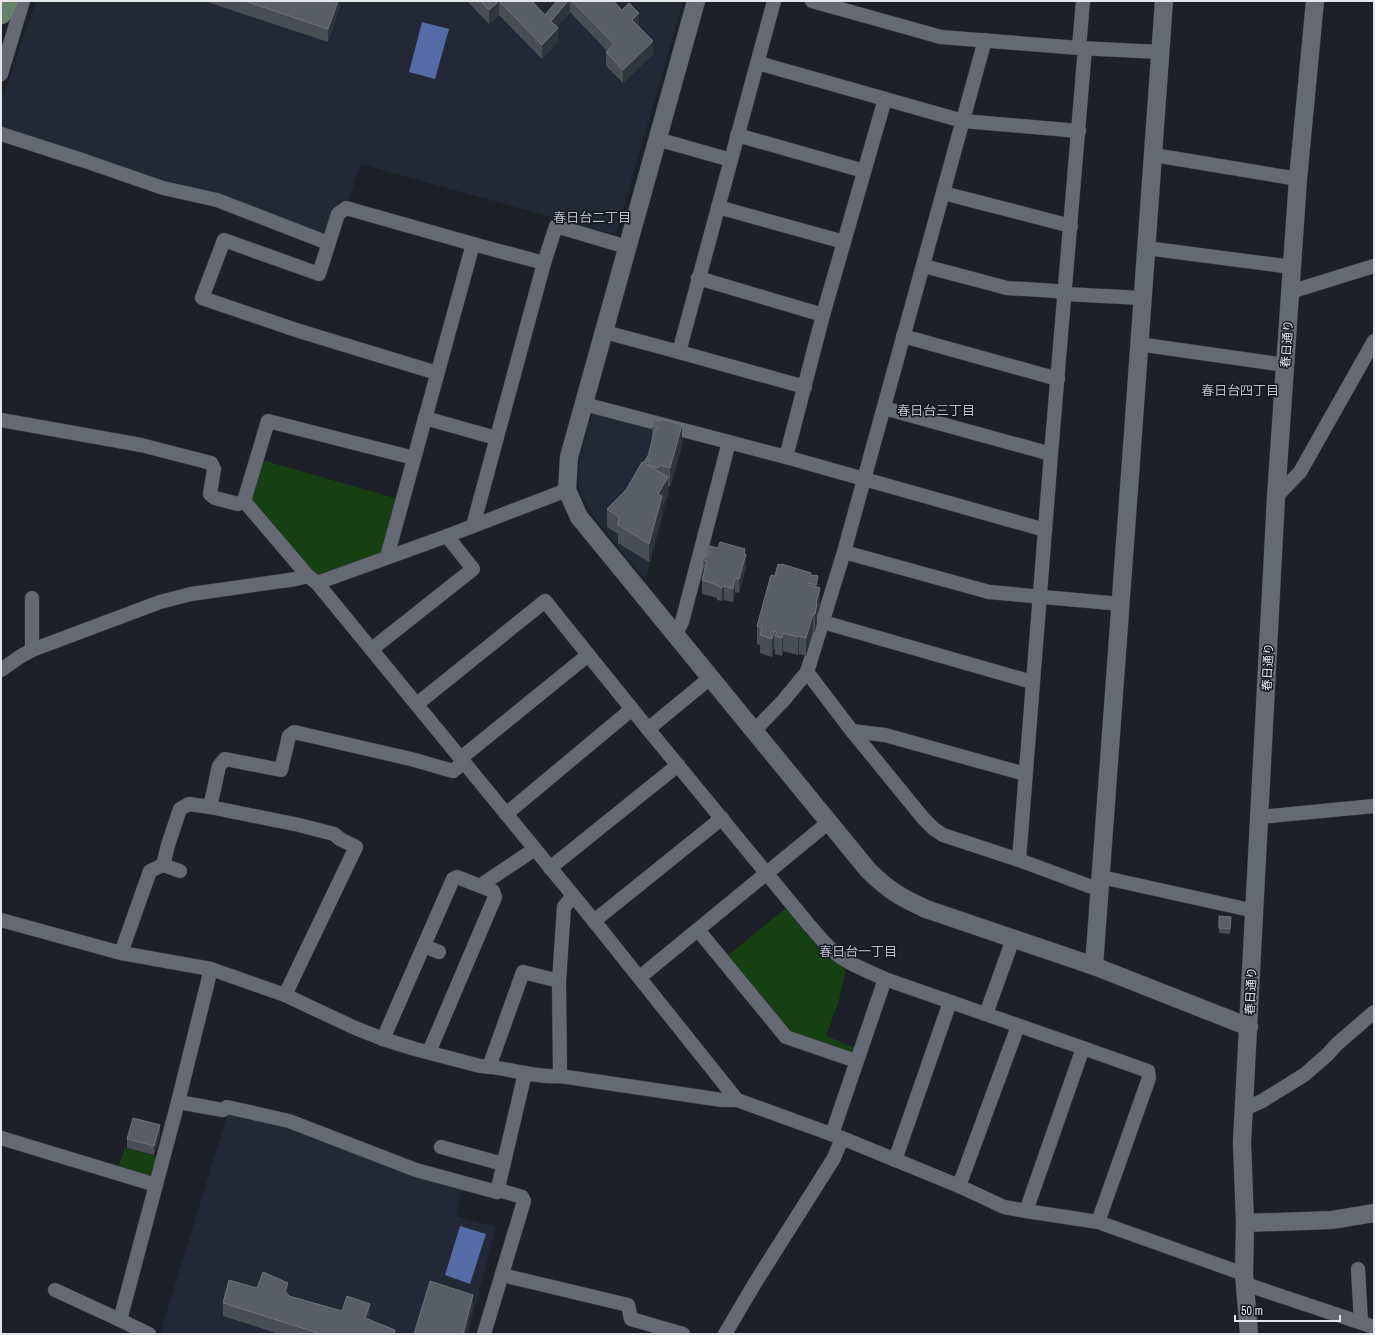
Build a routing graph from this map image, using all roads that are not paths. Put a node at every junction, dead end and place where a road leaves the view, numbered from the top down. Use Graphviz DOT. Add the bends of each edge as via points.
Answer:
graph roads {
  1 [pos="7,1"];
  2 [pos="23,1"];
  3 [pos="696,1"];
  4 [pos="774,1"];
  5 [pos="812,1"];
  6 [pos="1083,1"];
  7 [pos="1164,1"];
  8 [pos="1315,1"];
  9 [pos="846,6"];
  10 [pos="1,13"];
  11 [pos="985,40"];
  12 [pos="1082,48"];
  13 [pos="1160,52"];
  14 [pos="758,63"];
  15 [pos="1,74"];
  16 [pos="885,99"];
  17 [pos="963,120"];
  18 [pos="1079,131"];
  19 [pos="1,134"];
  20 [pos="737,135"];
  21 [pos="657,139"];
  22 [pos="1154,155"];
  23 [pos="731,160"];
  24 [pos="864,171"];
  25 [pos="1298,179"];
  26 [pos="943,193"];
  27 [pos="718,208"];
  28 [pos="1071,226"];
  29 [pos="844,242"];
  30 [pos="328,243"];
  31 [pos="473,244"];
  32 [pos="627,247"];
  33 [pos="1146,248"];
  34 [pos="544,263"];
  35 [pos="924,266"];
  36 [pos="1374,266"];
  37 [pos="1292,267"];
  38 [pos="698,278"];
  39 [pos="1290,292"];
  40 [pos="1065,294"];
  41 [pos="1142,298"];
  42 [pos="823,315"];
  43 [pos="605,332"];
  44 [pos="903,336"];
  45 [pos="1374,341"];
  46 [pos="1138,344"];
  47 [pos="679,352"];
  48 [pos="1368,361"];
  49 [pos="1285,366"];
  50 [pos="437,373"];
  51 [pos="1058,379"];
  52 [pos="805,387"];
  53 [pos="584,404"];
  54 [pos="884,408"];
  55 [pos="425,418"];
  56 [pos="1,420"];
  57 [pos="496,438"];
  58 [pos="729,442"];
  59 [pos="1051,454"];
  60 [pos="786,457"];
  61 [pos="414,458"];
  62 [pos="863,480"];
  63 [pos="567,490"];
  64 [pos="1276,497"];
  65 [pos="244,501"];
  66 [pos="473,526"];
  67 [pos="1045,530"];
  68 [pos="447,536"];
  69 [pos="844,552"];
  70 [pos="387,557"];
  71 [pos="313,579"];
  72 [pos="1040,597"];
  73 [pos="32,598"];
  74 [pos="1121,604"];
  75 [pos="823,622"];
  76 [pos="675,635"];
  77 [pos="32,650"];
  78 [pos="372,650"];
  79 [pos="588,655"];
  80 [pos="1,670"];
  81 [pos="806,672"];
  82 [pos="710,678"];
  83 [pos="1032,682"];
  84 [pos="417,704"];
  85 [pos="632,709"];
  86 [pos="648,729"];
  87 [pos="754,731"];
  88 [pos="852,731"];
  89 [pos="463,760"];
  90 [pos="678,765"];
  91 [pos="1025,774"];
  92 [pos="210,806"];
  93 [pos="1374,806"];
  94 [pos="506,814"];
  95 [pos="1260,817"];
  96 [pos="722,818"];
  97 [pos="829,822"];
  98 [pos="535,849"];
  99 [pos="1019,860"];
  100 [pos="162,865"];
  101 [pos="550,868"];
  102 [pos="180,871"];
  103 [pos="767,873"];
  104 [pos="1100,884"];
  105 [pos="481,885"];
  106 [pos="573,896"];
  107 [pos="1255,911"];
  108 [pos="1,920"];
  109 [pos="594,921"];
  110 [pos="698,930"];
  111 [pos="1013,939"];
  112 [pos="424,946"];
  113 [pos="439,952"];
  114 [pos="121,953"];
  115 [pos="1094,966"];
  116 [pos="211,969"];
  117 [pos="640,977"];
  118 [pos="885,978"];
  119 [pos="559,981"];
  120 [pos="284,995"];
  121 [pos="950,1002"];
  122 [pos="1374,1012"];
  123 [pos="986,1014"];
  124 [pos="1018,1026"];
  125 [pos="1249,1027"];
  126 [pos="384,1039"];
  127 [pos="1083,1048"];
  128 [pos="429,1052"];
  129 [pos="856,1061"];
  130 [pos="489,1067"];
  131 [pos="525,1074"];
  132 [pos="560,1076"];
  133 [pos="738,1100"];
  134 [pos="178,1102"];
  135 [pos="1244,1109"];
  136 [pos="837,1136"];
  137 [pos="1,1138"];
  138 [pos="441,1147"];
  139 [pos="895,1160"];
  140 [pos="504,1164"];
  141 [pos="156,1185"];
  142 [pos="959,1186"];
  143 [pos="497,1192"];
  144 [pos="1026,1211"];
  145 [pos="1374,1213"];
  146 [pos="1098,1222"];
  147 [pos="1245,1223"];
  148 [pos="1358,1269"];
  149 [pos="502,1275"];
  150 [pos="1244,1279"];
  151 [pos="55,1290"];
  152 [pos="120,1320"];
  153 [pos="1368,1325"];
  154 [pos="148,1334"];
  155 [pos="484,1334"];
  156 [pos="683,1334"];
  157 [pos="725,1334"];
  158 [pos="1249,1334"];
  1 -- 10 [label="main road"];
  2 -- 15 [label="street"];
  3 -- 21 [label="street"];
  4 -- 14 [label="street"];
  5 -- 9 [label="street"];
  6 -- 12 [label="street"];
  7 -- 13 [label="street"];
  8 -- 25 [label="street, 春日通り"];
  9 -- 11 [label="street" via="942,37"];
  11 -- 12 [label="street"];
  11 -- 17 [label="street"];
  12 -- 13 [label="street"];
  12 -- 18 [label="street"];
  13 -- 22 [label="street"];
  14 -- 16 [label="street"];
  14 -- 20 [label="street"];
  16 -- 17 [label="street"];
  16 -- 24 [label="street"];
  17 -- 18 [label="street"];
  17 -- 26 [label="street"];
  18 -- 28 [label="street"];
  19 -- 30 [label="street" via="163,188 217,200"];
  20 -- 23 [label="street"];
  20 -- 24 [label="street"];
  21 -- 23 [label="street"];
  21 -- 32 [label="street"];
  22 -- 25 [label="street"];
  22 -- 33 [label="street"];
  23 -- 27 [label="street"];
  24 -- 29 [label="street"];
  25 -- 37 [label="street, 春日通り"];
  26 -- 28 [label="street"];
  26 -- 35 [label="street"];
  27 -- 29 [label="street"];
  27 -- 38 [label="street"];
  28 -- 40 [label="street"];
  29 -- 42 [label="street"];
  30 -- 31 [label="street" via="338,214 346,208"];
  30 -- 50 [label="street" via="319,274 224,240 202,298"];
  31 -- 34 [label="street"];
  31 -- 50 [label="street"];
  32 -- 34 [label="street" via="556,226"];
  32 -- 43 [label="street"];
  33 -- 37 [label="street"];
  33 -- 41 [label="street"];
  34 -- 57 [label="street"];
  35 -- 40 [label="street" via="1007,288 1056,291"];
  35 -- 44 [label="street"];
  36 -- 39 [label="street"];
  37 -- 39 [label="street, 春日通り"];
  38 -- 42 [label="street"];
  38 -- 47 [label="street"];
  39 -- 49 [label="street, 春日通り"];
  40 -- 41 [label="street"];
  40 -- 51 [label="street"];
  41 -- 46 [label="street"];
  42 -- 52 [label="street"];
  43 -- 47 [label="street"];
  43 -- 53 [label="street"];
  44 -- 51 [label="street"];
  44 -- 54 [label="street"];
  45 -- 48 [label="street"];
  46 -- 49 [label="street"];
  46 -- 74 [label="street"];
  47 -- 52 [label="street"];
  48 -- 64 [label="street" via="1300,472"];
  49 -- 64 [label="street, 春日通り"];
  50 -- 55 [label="street"];
  51 -- 59 [label="street"];
  52 -- 60 [label="street"];
  53 -- 58 [label="street"];
  53 -- 63 [label="street" via="569,457"];
  54 -- 59 [label="street"];
  54 -- 62 [label="street"];
  55 -- 57 [label="street"];
  55 -- 61 [label="street"];
  56 -- 65 [label="street" via="141,445 211,463 214,469 210,494 238,504"];
  57 -- 66 [label="street"];
  58 -- 60 [label="street"];
  58 -- 76 [label="street" via="682,622"];
  59 -- 67 [label="street"];
  60 -- 62 [label="street"];
  61 -- 65 [label="street" via="268,420"];
  61 -- 70 [label="street"];
  62 -- 67 [label="street"];
  62 -- 69 [label="street"];
  63 -- 66 [label="street"];
  63 -- 76 [label="street" via="579,517"];
  64 -- 95 [label="street, 春日通り"];
  65 -- 71 [label="street"];
  66 -- 68 [label="street"];
  67 -- 72 [label="street"];
  68 -- 70 [label="street"];
  68 -- 78 [label="street" via="473,569"];
  69 -- 72 [label="street" via="989,592"];
  69 -- 75 [label="street"];
  70 -- 71 [label="street"];
  71 -- 77 [label="street" via="191,594 160,602"];
  71 -- 78 [label="street"];
  72 -- 74 [label="street"];
  72 -- 83 [label="street"];
  73 -- 77 [label="street"];
  74 -- 104 [label="street"];
  75 -- 81 [label="street"];
  75 -- 83 [label="street"];
  76 -- 82 [label="street"];
  77 -- 80 [label="street"];
  78 -- 84 [label="street"];
  79 -- 84 [label="street" via="545,601"];
  79 -- 85 [label="street"];
  79 -- 89 [label="street"];
  81 -- 87 [label="street"];
  81 -- 88 [label="street"];
  82 -- 86 [label="street"];
  82 -- 87 [label="street"];
  83 -- 91 [label="street"];
  84 -- 89 [label="street"];
  85 -- 86 [label="street"];
  85 -- 94 [label="street"];
  86 -- 90 [label="street"];
  87 -- 97 [label="street"];
  88 -- 91 [label="street" via="885,735"];
  88 -- 99 [label="street" via="934,829 943,835"];
  89 -- 92 [label="street" via="453,771 411,759 338,746 294,732 290,736 281,770 225,759 219,766"];
  89 -- 94 [label="street"];
  90 -- 96 [label="street"];
  90 -- 101 [label="street"];
  91 -- 99 [label="street"];
  92 -- 100 [label="street" via="189,804 180,809"];
  92 -- 120 [label="street" via="298,829 334,834 361,847"];
  93 -- 95 [label="street"];
  94 -- 98 [label="street"];
  95 -- 107 [label="street, 春日通り"];
  96 -- 103 [label="street"];
  96 -- 109 [label="street"];
  97 -- 103 [label="street"];
  97 -- 111 [label="street" via="868,870 902,898 926,909"];
  98 -- 101 [label="street"];
  98 -- 105 [label="street"];
  99 -- 104 [label="street"];
  100 -- 102 [label="street"];
  100 -- 114 [label="street" via="150,871"];
  101 -- 106 [label="street"];
  103 -- 110 [label="street"];
  103 -- 118 [label="street" via="826,944 841,957"];
  104 -- 107 [label="street"];
  104 -- 115 [label="street"];
  105 -- 112 [label="street" via="457,877 453,879"];
  105 -- 128 [label="street" via="493,891 495,897"];
  106 -- 109 [label="street"];
  106 -- 119 [label="street" via="564,907"];
  107 -- 125 [label="street, 春日通り"];
  108 -- 114 [label="street"];
  109 -- 117 [label="street"];
  110 -- 117 [label="street"];
  110 -- 129 [label="street" via="786,1037"];
  111 -- 115 [label="street"];
  111 -- 123 [label="street"];
  112 -- 113 [label="street"];
  112 -- 126 [label="street"];
  114 -- 116 [label="street"];
  115 -- 125 [label="street"];
  116 -- 120 [label="street"];
  116 -- 134 [label="street"];
  117 -- 133 [label="street"];
  118 -- 121 [label="street"];
  118 -- 129 [label="street"];
  119 -- 130 [label="street" via="523,972"];
  119 -- 132 [label="street"];
  120 -- 126 [label="street"];
  121 -- 123 [label="street"];
  121 -- 139 [label="street"];
  122 -- 135 [label="street" via="1304,1074"];
  123 -- 124 [label="street"];
  124 -- 127 [label="street"];
  124 -- 142 [label="street"];
  125 -- 135 [label="street, 春日通り"];
  126 -- 128 [label="street"];
  127 -- 144 [label="street"];
  127 -- 146 [label="street" via="1148,1071 1149,1078"];
  128 -- 130 [label="street"];
  129 -- 136 [label="street"];
  130 -- 131 [label="street"];
  131 -- 132 [label="street"];
  131 -- 140 [label="street"];
  132 -- 133 [label="street" via="722,1100"];
  133 -- 136 [label="street"];
  134 -- 141 [label="street"];
  134 -- 143 [label="street" via="222,1110 227,1107 289,1121 416,1170"];
  135 -- 147 [label="street, 春日通り" via="1242,1142"];
  136 -- 139 [label="street"];
  136 -- 157 [label="street" via="834,1158"];
  137 -- 141 [label="street"];
  138 -- 140 [label="street"];
  139 -- 142 [label="street"];
  140 -- 143 [label="street"];
  141 -- 152 [label="street"];
  142 -- 144 [label="street" via="1004,1206"];
  143 -- 149 [label="street" via="522,1197 524,1201"];
  144 -- 146 [label="street"];
  145 -- 147 [label="street" via="1332,1220"];
  146 -- 150 [label="street"];
  147 -- 150 [label="street, 春日通り"];
  148 -- 153 [label="street"];
  149 -- 155 [label="street"];
  149 -- 156 [label="street" via="628,1305 631,1319"];
  150 -- 153 [label="street"];
  150 -- 158 [label="street, 春日通り"];
  151 -- 152 [label="street"];
  152 -- 154 [label="street"];
}
